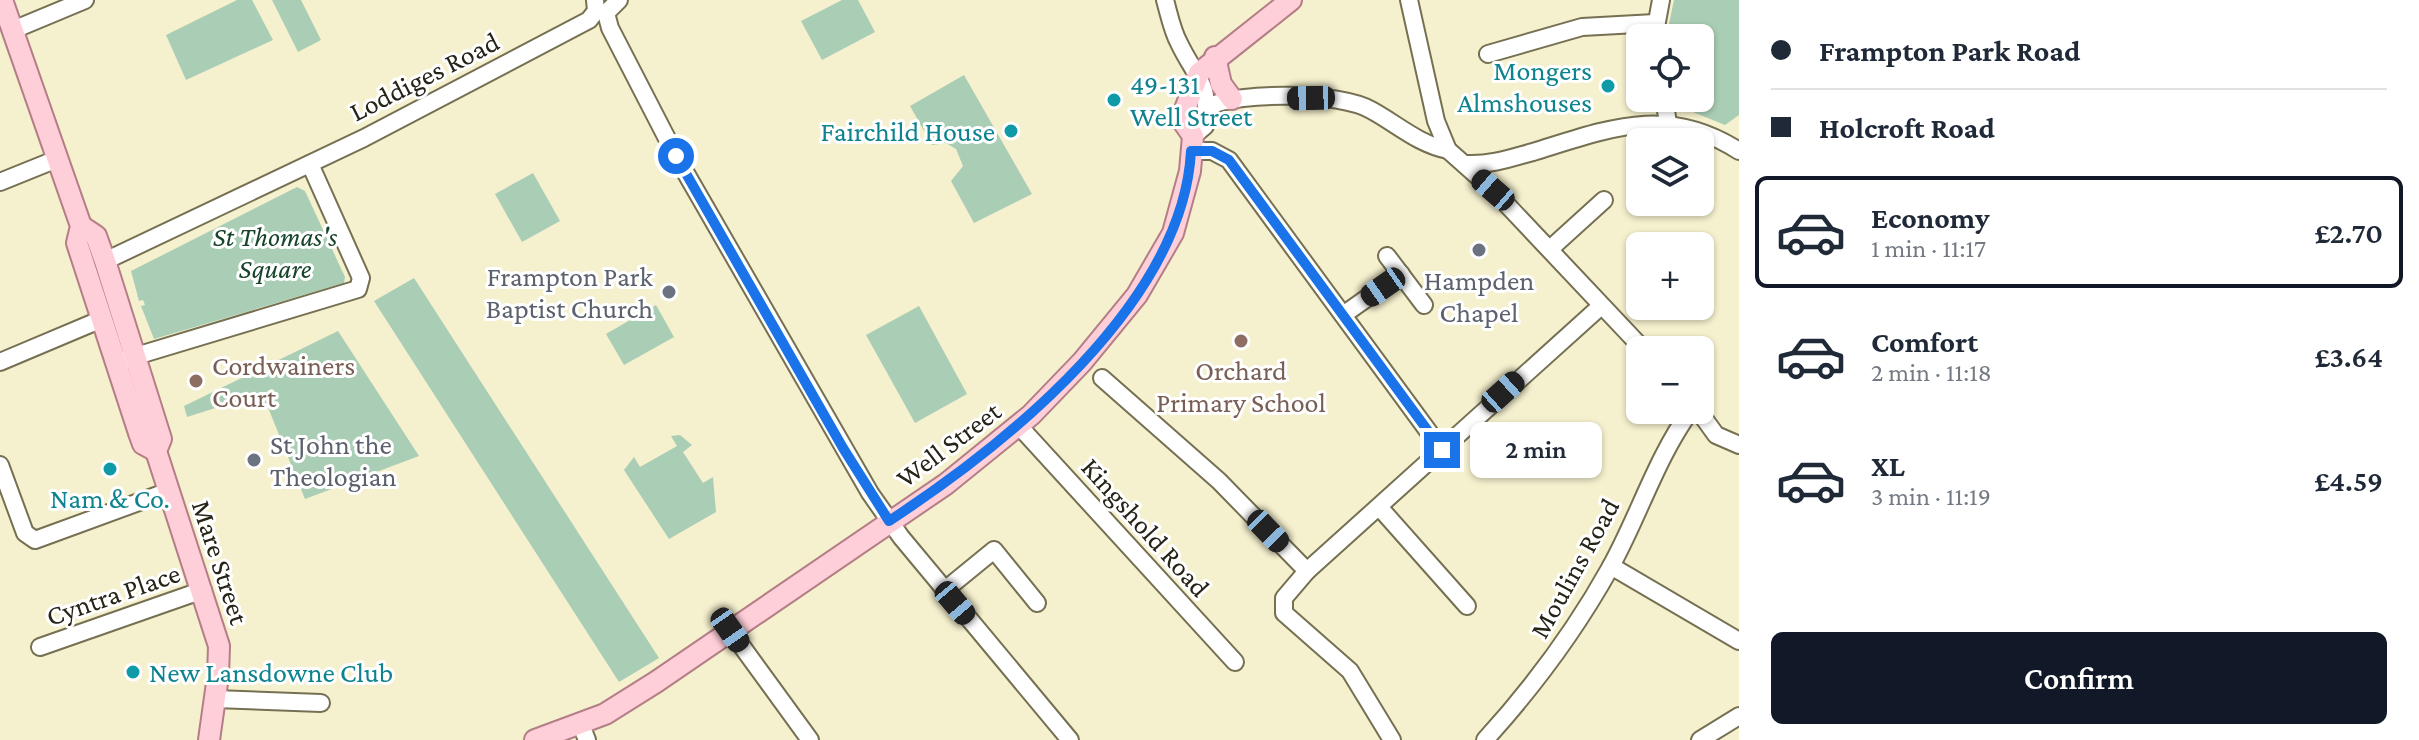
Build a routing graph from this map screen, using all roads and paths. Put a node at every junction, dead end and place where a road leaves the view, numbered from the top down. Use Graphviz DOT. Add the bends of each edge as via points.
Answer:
graph roads {
  1 [pos="2,0"];
  2 [pos="85,0"];
  3 [pos="619,0"];
  4 [pos="1165,0"];
  5 [pos="1291,0"];
  6 [pos="1409,0"];
  7 [pos="1661,0"];
  8 [pos="599,8"];
  9 [pos="1656,24"];
  10 [pos="1626,29"];
  11 [pos="13,30"];
  12 [pos="1488,54"];
  13 [pos="1215,57"];
  14 [pos="1199,73"];
  15 [pos="1232,99"];
  16 [pos="1207,107"];
  17 [pos="1666,112"];
  18 [pos="1668,123"];
  19 [pos="1192,143"];
  20 [pos="1448,150"];
  21 [pos="1739,151"];
  22 [pos="57,159"];
  23 [pos="1498,162"];
  24 [pos="313,163"];
  25 [pos="1467,164"];
  26 [pos="0,182"];
  27 [pos="1493,190"];
  28 [pos="1604,200"];
  29 [pos="81,226"];
  30 [pos="1550,249"];
  31 [pos="1387,256"];
  32 [pos="105,261"];
  33 [pos="1401,274"];
  34 [pos="1424,305"];
  35 [pos="1601,306"];
  36 [pos="1343,315"];
  37 [pos="102,319"];
  38 [pos="1630,336"];
  39 [pos="124,360"];
  40 [pos="0,362"];
  41 [pos="1102,378"];
  42 [pos="1683,424"];
  43 [pos="1708,424"];
  44 [pos="1019,426"];
  45 [pos="1739,445"];
  46 [pos="1442,450"];
  47 [pos="0,465"];
  48 [pos="169,491"];
  49 [pos="1380,508"];
  50 [pos="889,521"];
  51 [pos="1611,566"];
  52 [pos="1307,571"];
  53 [pos="203,590"];
  54 [pos="945,590"];
  55 [pos="1037,603"];
  56 [pos="1467,606"];
  57 [pos="730,630"];
  58 [pos="1739,641"];
  59 [pos="40,647"];
  60 [pos="1235,662"];
  61 [pos="215,699"];
  62 [pos="321,703"];
  63 [pos="1739,716"];
  64 [pos="584,732"];
  65 [pos="209,740"];
  66 [pos="535,740"];
  67 [pos="810,740"];
  68 [pos="1070,740"];
  69 [pos="1392,740"];
  70 [pos="1485,740"];
  71 [pos="1700,740"];
  1 -- 11 [label="main road, Mare Street"];
  2 -- 11 [label="street"];
  3 -- 8 [label="street, Loddiges Road"];
  4 -- 14 [label="street" via="1179,43"];
  5 -- 13 [label="main road"];
  6 -- 20 [label="street" via="1436,121"];
  7 -- 9 [label="street"];
  8 -- 24 [label="street, Loddiges Road" via="589,20"];
  8 -- 50 [label="street" via="676,156"];
  10 -- 12 [label="street" via="1582,27"];
  11 -- 22 [label="main road, Mare Street"];
  13 -- 14 [label="main road"];
  13 -- 15 [label="main road" via="1221,84"];
  14 -- 16 [label="street"];
  14 -- 19 [label="main road, Well Street" via="1185,109"];
  15 -- 16 [label="street"];
  15 -- 20 [label="street" via="1349,101"];
  16 -- 19 [label="street, Well Street" via="1205,126"];
  17 -- 18 [label="street"];
  18 -- 21 [label="street"];
  18 -- 23 [label="street" via="1619,127"];
  19 -- 36 [label="street" via="1229,160"];
  19 -- 44 [label="main road, Well Street" via="1173,233 1137,295"];
  20 -- 25 [label="street"];
  22 -- 26 [label="street"];
  22 -- 29 [label="main road, Mare Street"];
  23 -- 25 [label="street"];
  23 -- 27 [label="street"];
  24 -- 32 [label="street"];
  24 -- 39 [label="street" via="361,278 358,289"];
  25 -- 27 [label="street"];
  27 -- 30 [label="street"];
  28 -- 30 [label="street"];
  29 -- 32 [label="main road, Mare Street" via="96,236"];
  29 -- 37 [label="main road, Mare Street" via="77,243"];
  30 -- 35 [label="street"];
  31 -- 33 [label="street"];
  32 -- 39 [label="main road, Mare Street"];
  33 -- 34 [label="street"];
  33 -- 36 [label="street"];
  35 -- 38 [label="street"];
  35 -- 46 [label="street"];
  36 -- 46 [label="street"];
  37 -- 39 [label="main road, Mare Street"];
  37 -- 40 [label="street"];
  39 -- 48 [label="main road, Mare Street" via="161,439 156,451"];
  41 -- 52 [label="street" via="1219,481"];
  42 -- 51 [label="street, Moulins Road"];
  43 -- 45 [label="street" via="1716,435"];
  44 -- 50 [label="main road, Well Street"];
  44 -- 60 [label="street, Kingshold Road"];
  46 -- 49 [label="street"];
  47 -- 48 [label="street" via="25,533 35,540"];
  48 -- 53 [label="main road, Mare Street"];
  49 -- 52 [label="street"];
  49 -- 56 [label="street"];
  50 -- 54 [label="street"];
  50 -- 57 [label="main road, Well Street"];
  51 -- 58 [label="street"];
  51 -- 70 [label="street, Moulins Road" via="1570,637"];
  52 -- 69 [label="street" via="1284,598 1284,613 1350,671"];
  53 -- 59 [label="street, Cyntra Place"];
  53 -- 61 [label="main road, Mare Street" via="219,646"];
  54 -- 55 [label="street" via="994,550"];
  54 -- 68 [label="street"];
  57 -- 64 [label="main road, Well Street"];
  57 -- 67 [label="street"];
  61 -- 62 [label="street"];
  61 -- 65 [label="main road, Mare Street"];
  63 -- 71 [label="street"];
  64 -- 66 [label="main road, Well Street"];
}
